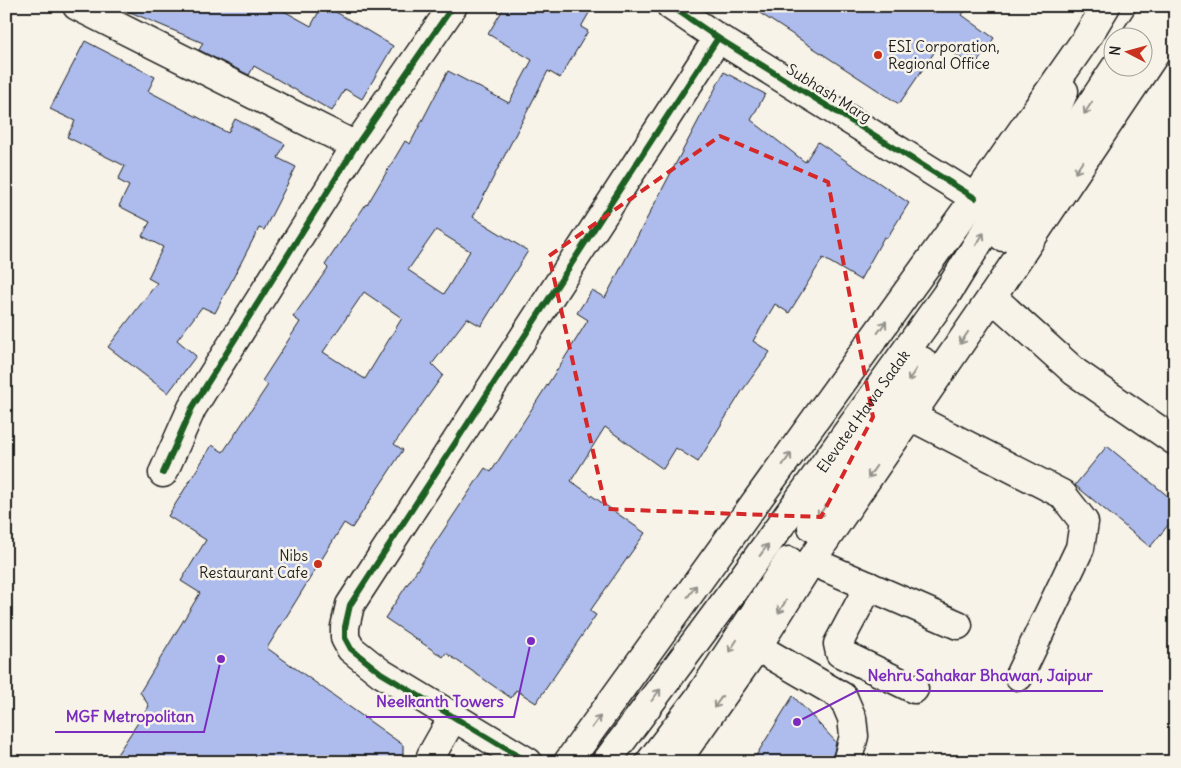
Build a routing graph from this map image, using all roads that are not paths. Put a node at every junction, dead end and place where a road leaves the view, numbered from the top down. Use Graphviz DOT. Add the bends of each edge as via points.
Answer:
graph roads {
  1 [pos="76,6"];
  2 [pos="452,6"];
  3 [pos="671,6"];
  4 [pos="1106,6"];
  5 [pos="1156,6"];
  6 [pos="1175,24"];
  7 [pos="1142,28"];
  8 [pos="718,38"];
  9 [pos="1086,39"];
  10 [pos="1108,78"];
  11 [pos="356,146"];
  12 [pos="975,198"];
  13 [pos="992,297"];
  14 [pos="910,416"];
  15 [pos="1175,441"];
  16 [pos="163,473"];
  17 [pos="811,561"];
  18 [pos="869,586"];
  19 [pos="958,625"];
  20 [pos="756,647"];
  21 [pos="1019,676"];
  22 [pos="914,689"];
  23 [pos="453,717"];
  24 [pos="431,762"];
  25 [pos="528,762"];
  26 [pos="568,762"];
  27 [pos="606,762"];
  28 [pos="650,762"];
  29 [pos="676,762"];
  30 [pos="847,762"];
  1 -- 11 [label="main road"];
  2 -- 11 [label="main road"];
  3 -- 8 [label="main road, Subhash Marg"];
  4 -- 9 [label="main road"];
  5 -- 7 [label="main road"];
  6 -- 13 [label="main road, one-way"];
  8 -- 12 [label="main road, Subhash Marg"];
  8 -- 23 [label="main road" via="350,605 345,638 351,650 381,673"];
  9 -- 12 [label="main road"];
  27 -- 9 [label="main road, Elevated Hawa Sadak, one-way" via="793,509 946,294 1045,135"];
  10 -- 28 [label="main road, Elevated Hawa Sadak, one-way" via="698,699"];
  11 -- 16 [label="main road" via="192,408"];
  26 -- 12 [label="main road, one-way"];
  13 -- 14 [label="main road, one-way"];
  13 -- 15 [label="main road" via="1076,372"];
  14 -- 17 [label="main road, one-way"];
  14 -- 21 [label="main road" via="1062,494 1084,522 1080,548"];
  17 -- 18 [label="main road"];
  17 -- 20 [label="main road, one-way"];
  18 -- 19 [label="main road"];
  18 -- 22 [label="main road" via="838,644 840,653"];
  20 -- 29 [label="main road, one-way"];
  20 -- 30 [label="main road" via="843,697 852,718 854,736"];
  23 -- 24 [label="main road" via="431,756"];
  23 -- 25 [label="main road"];
}
